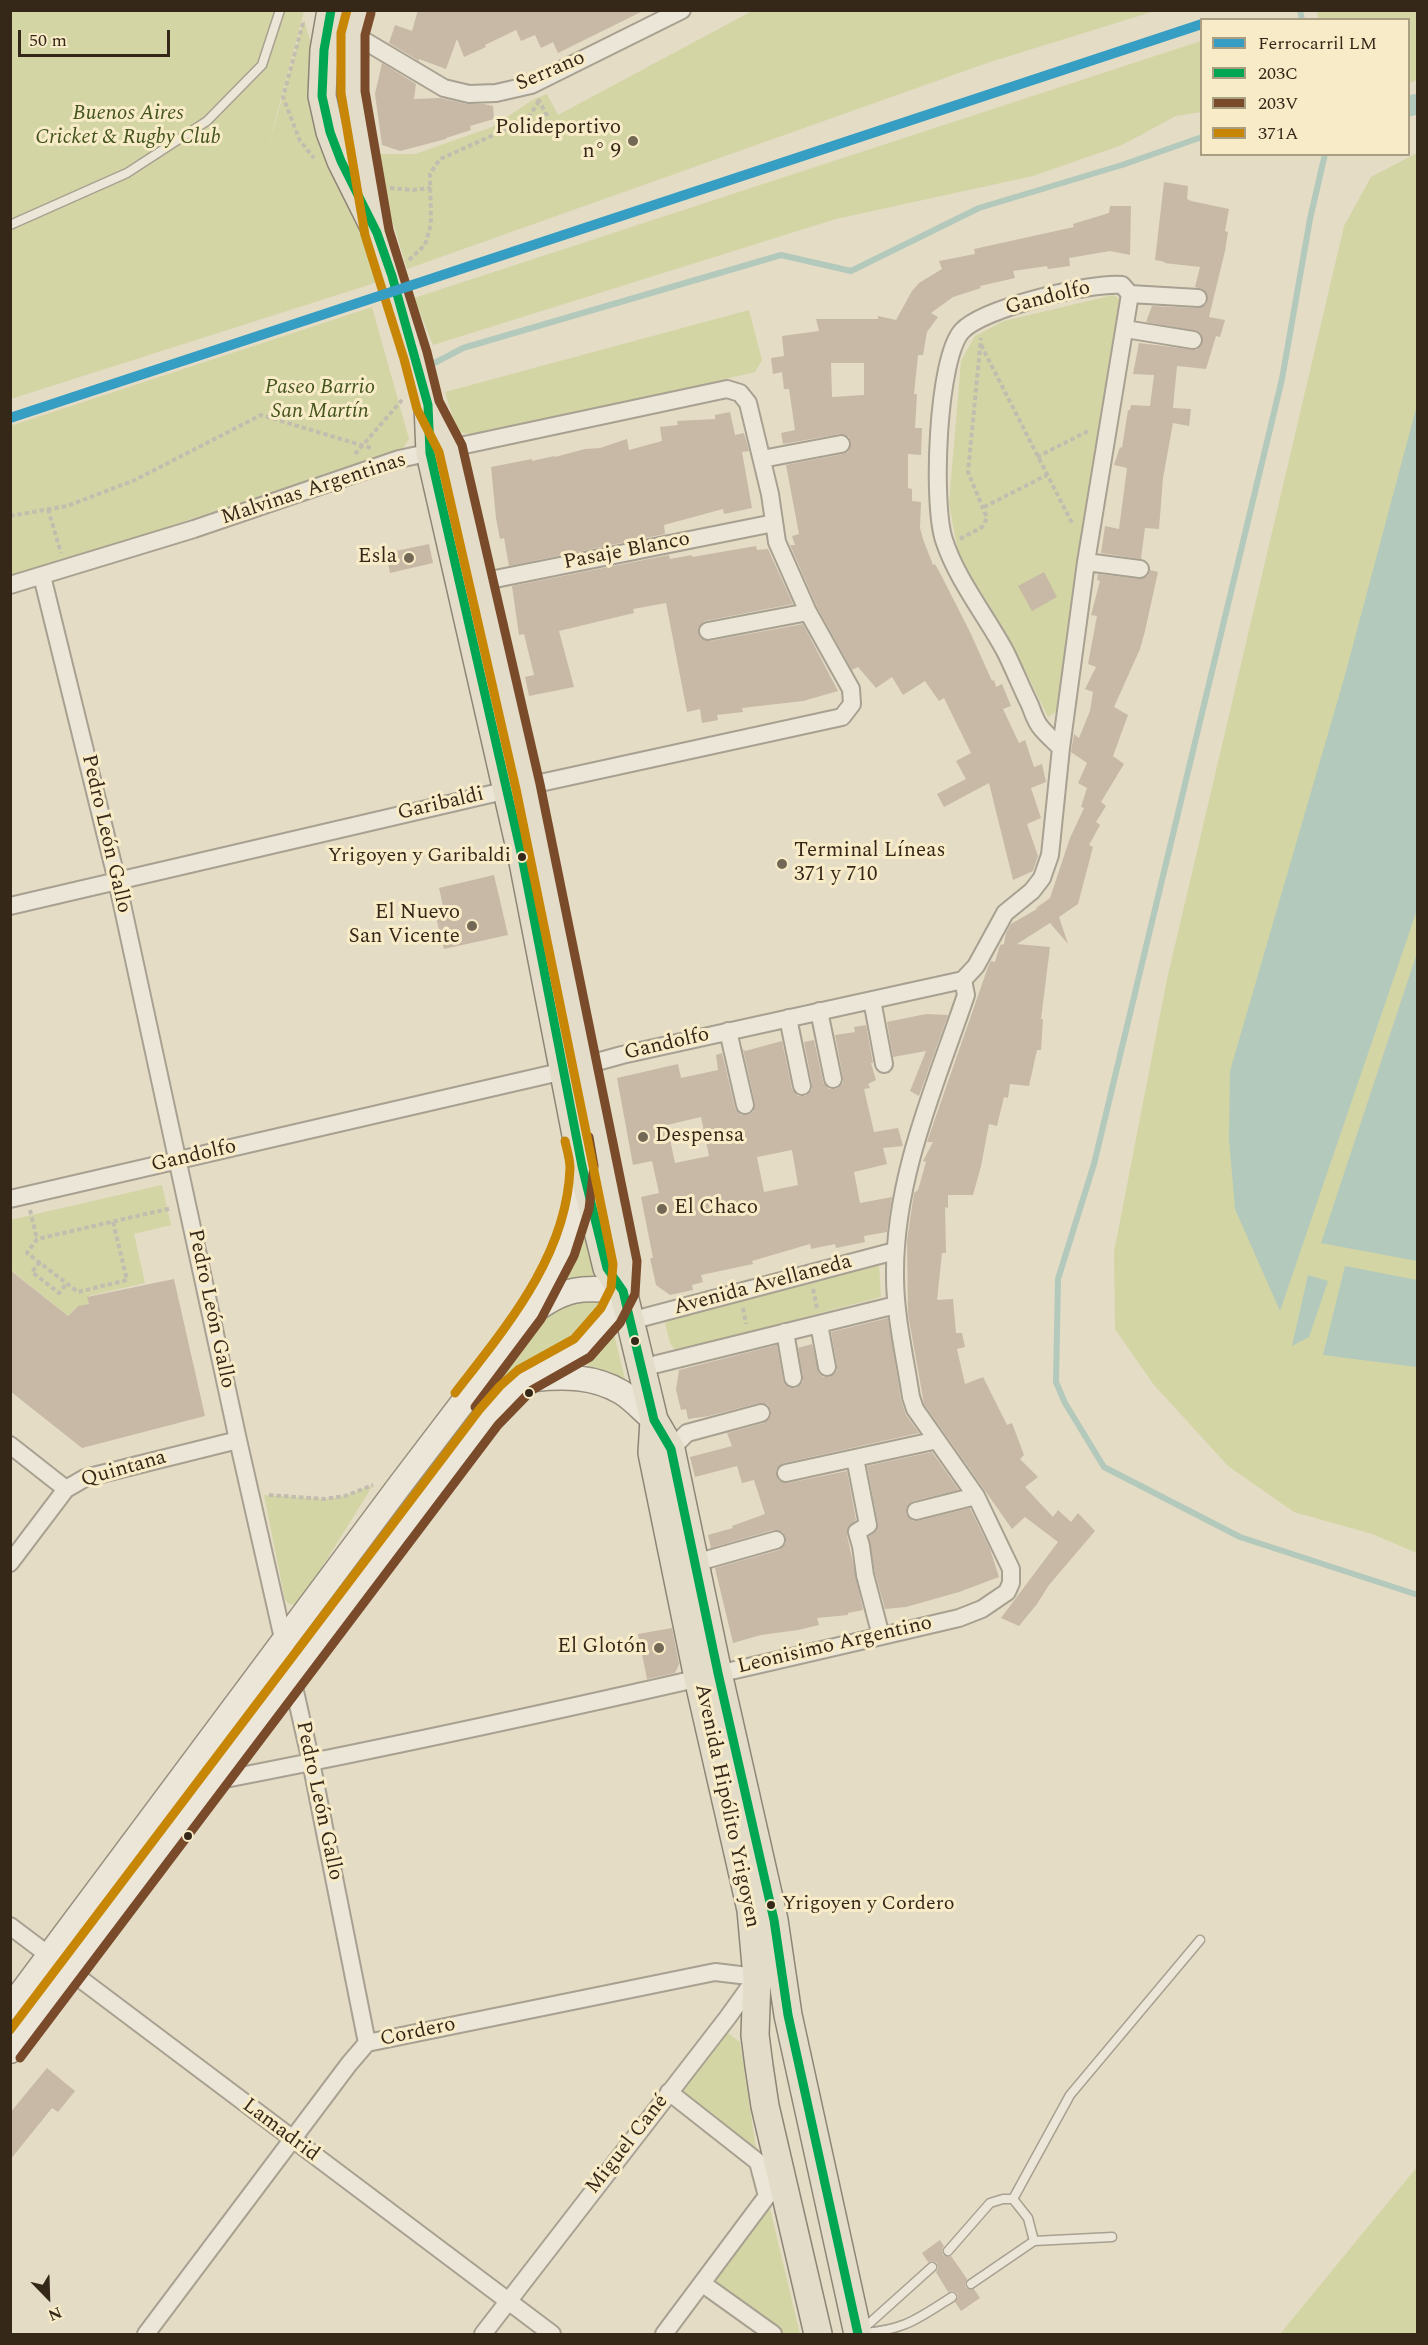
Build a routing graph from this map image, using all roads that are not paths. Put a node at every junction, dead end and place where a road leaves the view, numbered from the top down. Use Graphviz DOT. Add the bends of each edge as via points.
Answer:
graph roads {
  1 [pos="280,10"];
  2 [pos="331,10"];
  3 [pos="674,12"];
  4 [pos="356,22"];
  5 [pos="10,225"];
  6 [pos="377,233"];
  7 [pos="1130,294"];
  8 [pos="1198,298"];
  9 [pos="1125,328"];
  10 [pos="1193,340"];
  11 [pos="841,444"];
  12 [pos="440,450"];
  13 [pos="762,459"];
  14 [pos="774,523"];
  15 [pos="1087,557"];
  16 [pos="1140,569"];
  17 [pos="42,576"];
  18 [pos="480,582"];
  19 [pos="10,585"];
  20 [pos="808,612"];
  21 [pos="708,631"];
  22 [pos="1061,748"];
  23 [pos="518,788"];
  24 [pos="117,881"];
  25 [pos="10,906"];
  26 [pos="963,980"];
  27 [pos="872,1000"];
  28 [pos="819,1011"];
  29 [pos="788,1018"];
  30 [pos="728,1031"];
  31 [pos="884,1064"];
  32 [pos="574,1069"];
  33 [pos="833,1079"];
  34 [pos="802,1086"];
  35 [pos="745,1105"];
  36 [pos="178,1160"];
  37 [pos="582,1166"];
  38 [pos="18,1197"];
  39 [pos="895,1251"];
  40 [pos="623,1291"];
  41 [pos="896,1305"];
  42 [pos="531,1313"];
  43 [pos="630,1321"];
  44 [pos="819,1324"];
  45 [pos="784,1332"];
  46 [pos="827,1366"];
  47 [pos="641,1368"];
  48 [pos="794,1378"];
  49 [pos="525,1380"];
  50 [pos="761,1413"];
  51 [pos="654,1420"];
  52 [pos="237,1440"];
  53 [pos="933,1441"];
  54 [pos="10,1445"];
  55 [pos="671,1449"];
  56 [pos="855,1458"];
  57 [pos="786,1473"];
  58 [pos="66,1489"];
  59 [pos="976,1496"];
  60 [pos="916,1511"];
  61 [pos="776,1540"];
  62 [pos="10,1563"];
  63 [pos="695,1563"];
  64 [pos="881,1636"];
  65 [pos="284,1641"];
  66 [pos="708,1676"];
  67 [pos="292,1678"];
  68 [pos="311,1762"];
  69 [pos="192,1765"];
  70 [pos="215,1781"];
  71 [pos="10,1926"];
  72 [pos="1200,1940"];
  73 [pos="50,1956"];
  74 [pos="783,1970"];
  75 [pos="70,1972"];
  76 [pos="757,1977"];
  77 [pos="10,2008"];
  78 [pos="368,2043"];
  79 [pos="10,2051"];
  80 [pos="669,2092"];
  81 [pos="293,2141"];
  82 [pos="1013,2199"];
  83 [pos="1112,2237"];
  84 [pos="1034,2241"];
  85 [pos="948,2251"];
  86 [pos="932,2267"];
  87 [pos="703,2284"];
  88 [pos="971,2284"];
  89 [pos="952,2297"];
  90 [pos="508,2301"];
  91 [pos="146,2334"];
  92 [pos="483,2334"];
  93 [pos="552,2334"];
  94 [pos="664,2334"];
  95 [pos="773,2334"];
  96 [pos="818,2334"];
  97 [pos="856,2334"];
  1 -- 5 [label="lane" via="262,64 207,121 128,173"];
  2 -- 6 [label="main road, Avenida Hipólito Yrigoyen" via="322,96 341,161"];
  3 -- 4 [label="street, Serrano" via="531,86 469,94 444,88"];
  4 -- 6 [label="main road, Avenida Hipólito Yrigoyen" via="353,92"];
  6 -- 12 [label="main road, Avenida Hipólito Yrigoyen" via="416,356"];
  7 -- 8 [label="street, Gandolfo"];
  7 -- 9 [label="street"];
  7 -- 22 [label="street, Gandolfo" via="1122,285 1109,284 1062,292 982,317 961,332 949,359 938,440 938,513 946,546 1004,651 1040,728"];
  9 -- 10 [label="street"];
  9 -- 15 [label="street"];
  11 -- 13 [label="street"];
  12 -- 13 [label="street, Malvinas Argentinas" via="727,389 740,393 748,403"];
  12 -- 17 [label="street, Malvinas Argentinas" via="399,459"];
  12 -- 18 [label="main road, Avenida Hipólito Yrigoyen"];
  12 -- 23 [label="main road, Avenida Hipólito Yrigoyen"];
  13 -- 14 [label="street"];
  14 -- 18 [label="street, Pasaje Blanco"];
  14 -- 20 [label="street" via="777,542"];
  15 -- 16 [label="street"];
  15 -- 22 [label="street"];
  17 -- 19 [label="street, Malvinas Argentinas"];
  17 -- 24 [label="street, Pedro León Gallo"];
  18 -- 23 [label="main road, Avenida Hipólito Yrigoyen"];
  20 -- 21 [label="street"];
  20 -- 23 [label="street, Garibaldi" via="851,689 852,704 842,717"];
  22 -- 26 [label="street" via="1050,855 1042,878 1005,913 976,966"];
  23 -- 24 [label="street, Garibaldi"];
  23 -- 32 [label="main road, Avenida Hipólito Yrigoyen"];
  24 -- 25 [label="street, Garibaldi"];
  24 -- 36 [label="street, Pedro León Gallo"];
  26 -- 27 [label="street, Gandolfo"];
  26 -- 39 [label="street, Leonisimo Argentino" via="966,995 905,1181"];
  27 -- 28 [label="street, Gandolfo"];
  27 -- 31 [label="street"];
  28 -- 29 [label="street, Gandolfo"];
  28 -- 33 [label="street"];
  29 -- 30 [label="street, Gandolfo"];
  29 -- 34 [label="street"];
  30 -- 32 [label="street, Gandolfo"];
  30 -- 35 [label="street"];
  32 -- 36 [label="street, Gandolfo"];
  32 -- 37 [label="main road, Avenida Hipólito Yrigoyen"];
  32 -- 40 [label="main road, Avenida Hipólito Yrigoyen" via="625,1263"];
  36 -- 38 [label="street, Gandolfo"];
  36 -- 52 [label="street, Pedro León Gallo"];
  37 -- 40 [label="main road, Avenida Hipólito Yrigoyen" via="607,1268"];
  37 -- 42 [label="main road" via="577,1208 563,1251"];
  39 -- 41 [label="street, Leonisimo Argentino"];
  39 -- 43 [label="street, Avenida Avellaneda"];
  40 -- 42 [label="main road" via="563,1293"];
  40 -- 43 [label="main road, Avenida Hipólito Yrigoyen"];
  40 -- 49 [label="main road" via="611,1315 582,1348"];
  41 -- 44 [label="street"];
  41 -- 59 [label="street, Leonisimo Argentino" via="915,1408"];
  42 -- 65 [label="main road"];
  43 -- 47 [label="main road, Avenida Hipólito Yrigoyen"];
  44 -- 45 [label="street"];
  44 -- 46 [label="street"];
  45 -- 47 [label="street"];
  45 -- 48 [label="street"];
  47 -- 51 [label="main road, Avenida Hipólito Yrigoyen"];
  49 -- 51 [label="main road" via="564,1377 596,1381 622,1393"];
  49 -- 67 [label="main road" via="489,1417"];
  50 -- 55 [label="street" via="687,1433"];
  51 -- 55 [label="main road, Avenida Hipólito Yrigoyen"];
  51 -- 66 [label="main road, Avenida Hipólito Yrigoyen" via="652,1453"];
  52 -- 58 [label="street, Quintana" via="85,1478"];
  52 -- 65 [label="street, Pedro León Gallo"];
  53 -- 56 [label="street"];
  54 -- 58 [label="street"];
  55 -- 63 [label="main road, Avenida Hipólito Yrigoyen"];
  56 -- 57 [label="street"];
  56 -- 64 [label="street" via="867,1525 856,1532"];
  58 -- 62 [label="street, Quintana"];
  59 -- 60 [label="street"];
  59 -- 64 [label="street, Leonisimo Argentino" via="1011,1569 1007,1593 982,1610"];
  61 -- 63 [label="street"];
  63 -- 66 [label="main road, Avenida Hipólito Yrigoyen"];
  64 -- 66 [label="street, Leonisimo Argentino"];
  65 -- 67 [label="street, Pedro León Gallo"];
  65 -- 69 [label="main road"];
  66 -- 68 [label="street, Leonisimo Argentino"];
  66 -- 74 [label="main road, Avenida Hipólito Yrigoyen" via="774,1920"];
  66 -- 76 [label="main road, Avenida Hipólito Yrigoyen" via="751,1910"];
  67 -- 68 [label="street, Pedro León Gallo"];
  67 -- 70 [label="main road"];
  68 -- 70 [label="street, Leonisimo Argentino"];
  68 -- 78 [label="street, Pedro León Gallo"];
  69 -- 70 [label="street"];
  69 -- 73 [label="main road"];
  70 -- 75 [label="main road"];
  71 -- 73 [label="street, Lamadrid"];
  72 -- 82 [label="lane" via="1070,2096"];
  73 -- 75 [label="street, Lamadrid"];
  73 -- 77 [label="main road"];
  74 -- 76 [label="street"];
  74 -- 97 [label="main road, Avenida Hipólito Yrigoyen" via="788,2015"];
  75 -- 79 [label="main road"];
  75 -- 81 [label="street, Lamadrid"];
  76 -- 78 [label="street, Cordero" via="715,1972"];
  76 -- 80 [label="street, Miguel Cané"];
  76 -- 96 [label="main road, Avenida Hipólito Yrigoyen" via="755,2035 764,2096"];
  78 -- 81 [label="street, Cordero"];
  80 -- 87 [label="street" via="758,2162 767,2196"];
  80 -- 90 [label="street, Miguel Cané"];
  81 -- 90 [label="street, Lamadrid"];
  81 -- 91 [label="street, Cordero"];
  82 -- 84 [label="lane" via="1028,2218"];
  82 -- 85 [label="lane" via="990,2203"];
  83 -- 84 [label="lane"];
  84 -- 88 [label="lane"];
  86 -- 97 [label="lane"];
  87 -- 94 [label="street"];
  87 -- 95 [label="street"];
  89 -- 97 [label="lane" via="908,2325"];
  90 -- 92 [label="street, Miguel Cané"];
  90 -- 93 [label="street, Lamadrid"];
}
